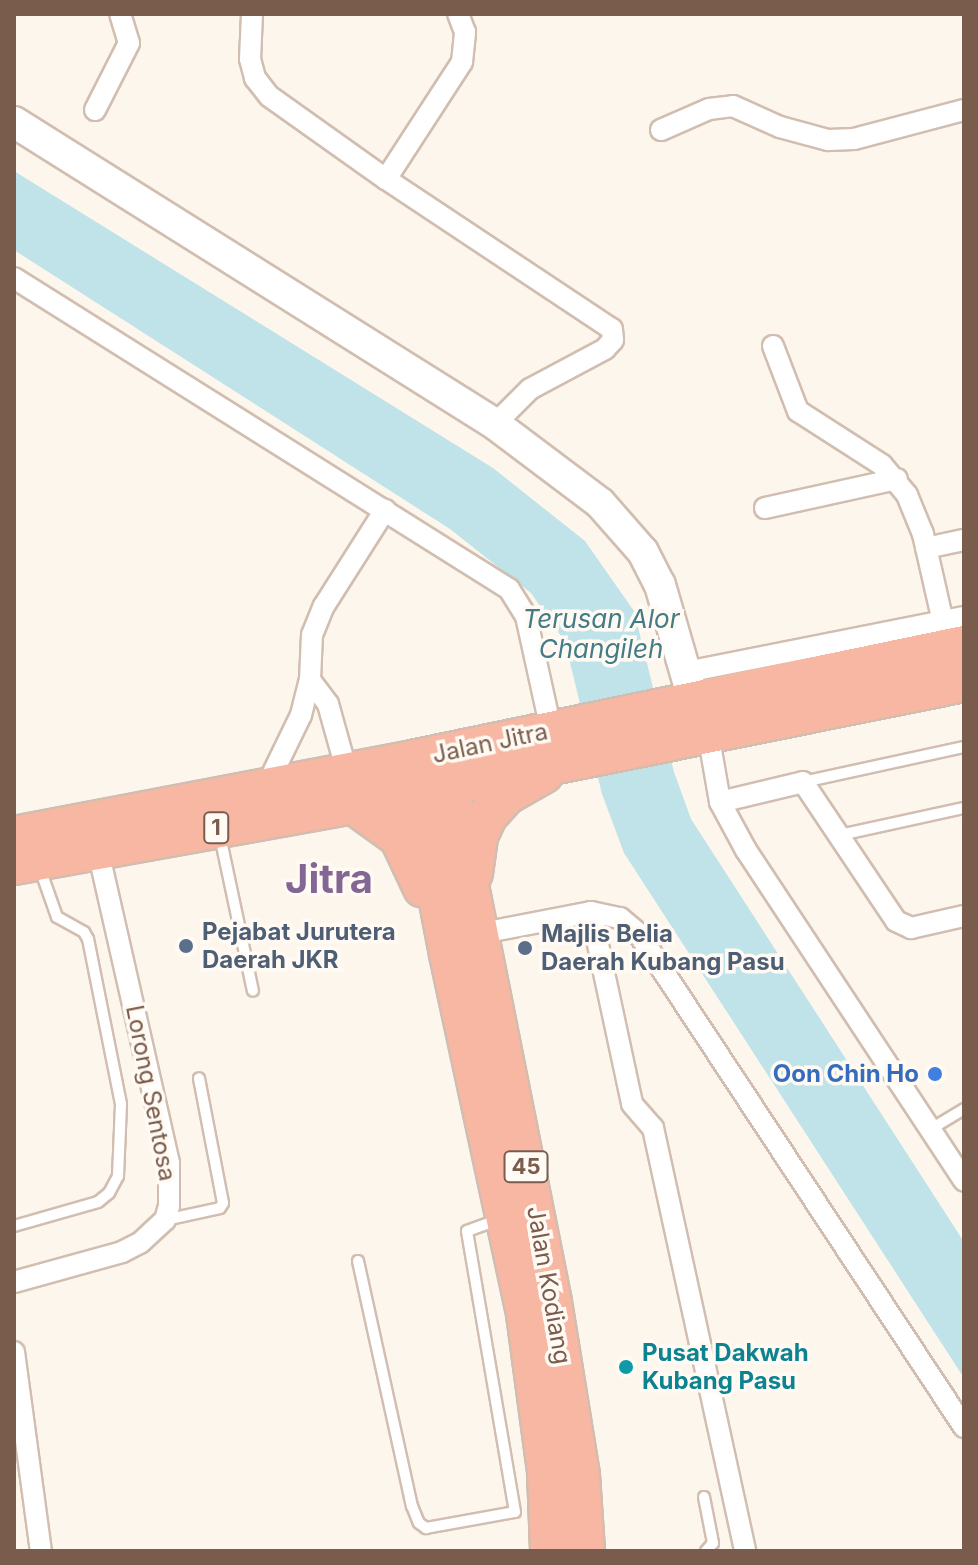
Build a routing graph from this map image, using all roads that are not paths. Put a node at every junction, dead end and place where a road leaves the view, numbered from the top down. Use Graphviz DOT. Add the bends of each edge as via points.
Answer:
graph roads {
  1 [pos="120,14"];
  2 [pos="252,14"];
  3 [pos="458,14"];
  4 [pos="95,110"];
  5 [pos="964,110"];
  6 [pos="14,122"];
  7 [pos="661,130"];
  8 [pos="386,179"];
  9 [pos="14,278"];
  10 [pos="773,346"];
  11 [pos="495,424"];
  12 [pos="897,479"];
  13 [pos="765,508"];
  14 [pos="385,510"];
  15 [pos="964,540"];
  16 [pos="926,548"];
  17 [pos="957,643"];
  18 [pos="310,680"];
  19 [pos="693,710"];
  20 [pos="572,743"];
  21 [pos="964,747"];
  22 [pos="431,773"];
  23 [pos="803,782"];
  24 [pos="266,787"];
  25 [pos="350,788"];
  26 [pos="720,802"];
  27 [pos="964,808"];
  28 [pos="218,827"];
  29 [pos="840,835"];
  30 [pos="98,850"];
  31 [pos="22,854"];
  32 [pos="591,912"];
  33 [pos="964,916"];
  34 [pos="466,932"];
  35 [pos="253,991"];
  36 [pos="199,1078"];
  37 [pos="964,1109"];
  38 [pos="931,1129"];
  39 [pos="964,1180"];
  40 [pos="165,1220"];
  41 [pos="14,1226"];
  42 [pos="358,1261"];
  43 [pos="14,1282"];
  44 [pos="14,1352"];
  45 [pos="964,1427"];
  46 [pos="704,1497"];
  47 [pos="532,1509"];
  48 [pos="41,1551"];
  49 [pos="550,1551"];
  50 [pos="585,1551"];
  51 [pos="706,1551"];
  52 [pos="745,1551"];
  1 -- 4 [label="street" via="129,43"];
  2 -- 8 [label="street" via="250,59 255,78 269,96"];
  3 -- 8 [label="street" via="465,32 462,62"];
  5 -- 7 [label="street" via="854,139 816,137 733,106 709,109"];
  6 -- 11 [label="street"];
  8 -- 11 [label="street" via="612,329 613,340 605,349 530,389"];
  9 -- 14 [label="street"];
  10 -- 12 [label="street" via="798,411"];
  11 -- 19 [label="street" via="621,523 643,552 660,585"];
  12 -- 13 [label="street"];
  12 -- 16 [label="street" via="919,521"];
  14 -- 18 [label="street" via="324,606 312,635"];
  14 -- 20 [label="street" via="509,589 519,601"];
  15 -- 16 [label="street"];
  16 -- 17 [label="street"];
  17 -- 19 [label="highway, Jalan Jitra / 1"];
  18 -- 24 [label="street" via="301,715"];
  18 -- 25 [label="street" via="328,704"];
  19 -- 20 [label="highway, Jalan Jitra / 1"];
  19 -- 26 [label="street"];
  20 -- 22 [label="highway, Jalan Jitra / 1"];
  20 -- 34 [label="highway" via="488,815 476,848"];
  21 -- 23 [label="lane"];
  22 -- 25 [label="highway, Jalan Jitra / 1"];
  22 -- 34 [label="highway, Jalan Kodiang / 45"];
  22 -- 34 [label="highway, Jalan Kodiang / 45"];
  23 -- 26 [label="street"];
  23 -- 29 [label="street"];
  24 -- 25 [label="highway, Jalan Jitra / 1"];
  24 -- 31 [label="highway, Jalan Jitra / 1"];
  25 -- 28 [label="highway, Jalan Jitra / 1"];
  25 -- 34 [label="highway" via="399,837"];
  26 -- 38 [label="street" via="746,850"];
  27 -- 29 [label="lane"];
  28 -- 30 [label="highway, Jalan Jitra / 1"];
  28 -- 35 [label="lane"];
  29 -- 33 [label="street" via="904,927"];
  30 -- 31 [label="highway, Jalan Jitra / 1"];
  30 -- 40 [label="street, Lorong Sentosa" via="169,1163"];
  31 -- 41 [label="lane" via="57,917 88,939 121,1104 118,1176 109,1193 98,1202"];
  32 -- 34 [label="street"];
  32 -- 45 [label="street" via="620,918 638,933"];
  32 -- 52 [label="street" via="632,1104 653,1128 660,1157"];
  34 -- 47 [label="highway, Jalan Kodiang / 45" via="506,1218 538,1390"];
  34 -- 50 [label="highway, Jalan Kodiang / 45" via="536,1214 569,1397"];
  36 -- 40 [label="lane" via="223,1203"];
  37 -- 38 [label="lane"];
  38 -- 39 [label="street"];
  40 -- 43 [label="street" via="122,1252"];
  42 -- 47 [label="lane" via="419,1523 426,1528"];
  44 -- 48 [label="street"];
  46 -- 51 [label="lane" via="713,1543"];
  47 -- 49 [label="highway, Jalan Kodiang / 45"];
}
